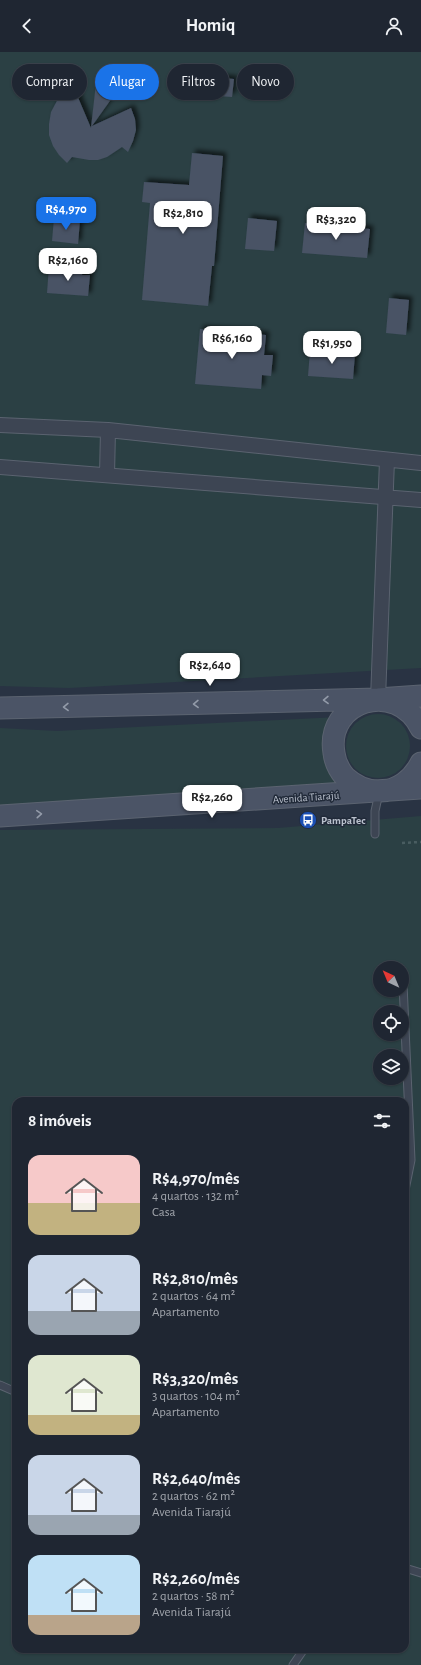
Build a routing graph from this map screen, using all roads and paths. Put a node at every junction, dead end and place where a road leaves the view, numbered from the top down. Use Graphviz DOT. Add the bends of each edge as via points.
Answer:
graph roads {
  1 [pos="0,425"];
  2 [pos="108,430"];
  3 [pos="387,460"];
  4 [pos="421,463"];
  5 [pos="0,467"];
  6 [pos="107,475"];
  7 [pos="384,496"];
  8 [pos="421,500"];
  9 [pos="421,696"];
  10 [pos="378,699"];
  11 [pos="0,708"];
  12 [pos="421,728"];
  13 [pos="421,763"];
  14 [pos="421,788"];
  15 [pos="379,792"];
  16 [pos="0,816"];
  17 [pos="375,834"];
  18 [pos="421,842"];
  19 [pos="402,843"];
  20 [pos="404,997"];
  21 [pos="408,1097"];
  22 [pos="409,1116"];
  23 [pos="409,1170"];
  24 [pos="0,1384"];
  25 [pos="12,1390"];
  26 [pos="409,1569"];
  27 [pos="421,1573"];
  28 [pos="301,1653"];
  29 [pos="293,1665"];
  1 -- 2 [label="street"];
  2 -- 3 [label="street"];
  2 -- 6 [label="street"];
  3 -- 4 [label="street"];
  3 -- 7 [label="street"];
  5 -- 6 [label="street"];
  6 -- 7 [label="street"];
  7 -- 8 [label="street"];
  7 -- 10 [label="street"];
  9 -- 10 [label="main road"];
  10 -- 11 [label="main road, one-way"];
  10 -- 12 [label="main road" via="393,701 406,708"];
  10 -- 15 [label="main road" via="364,702 351,709 341,719 335,732 333,746 335,761 342,773 352,783 365,790"];
  13 -- 15 [label="main road" via="411,778 396,788"];
  14 -- 15 [label="main road, Avenida Tiarajú"];
  16 -- 15 [label="main road, Avenida Tiarajú, one-way"];
  15 -- 17 [label="lane" via="375,812"];
  18 -- 19 [label="path"];
  20 -- 21 [label="lane"];
  22 -- 23 [label="lane"];
  24 -- 25 [label="lane"];
  26 -- 27 [label="lane"];
  28 -- 29 [label="lane"];
}
